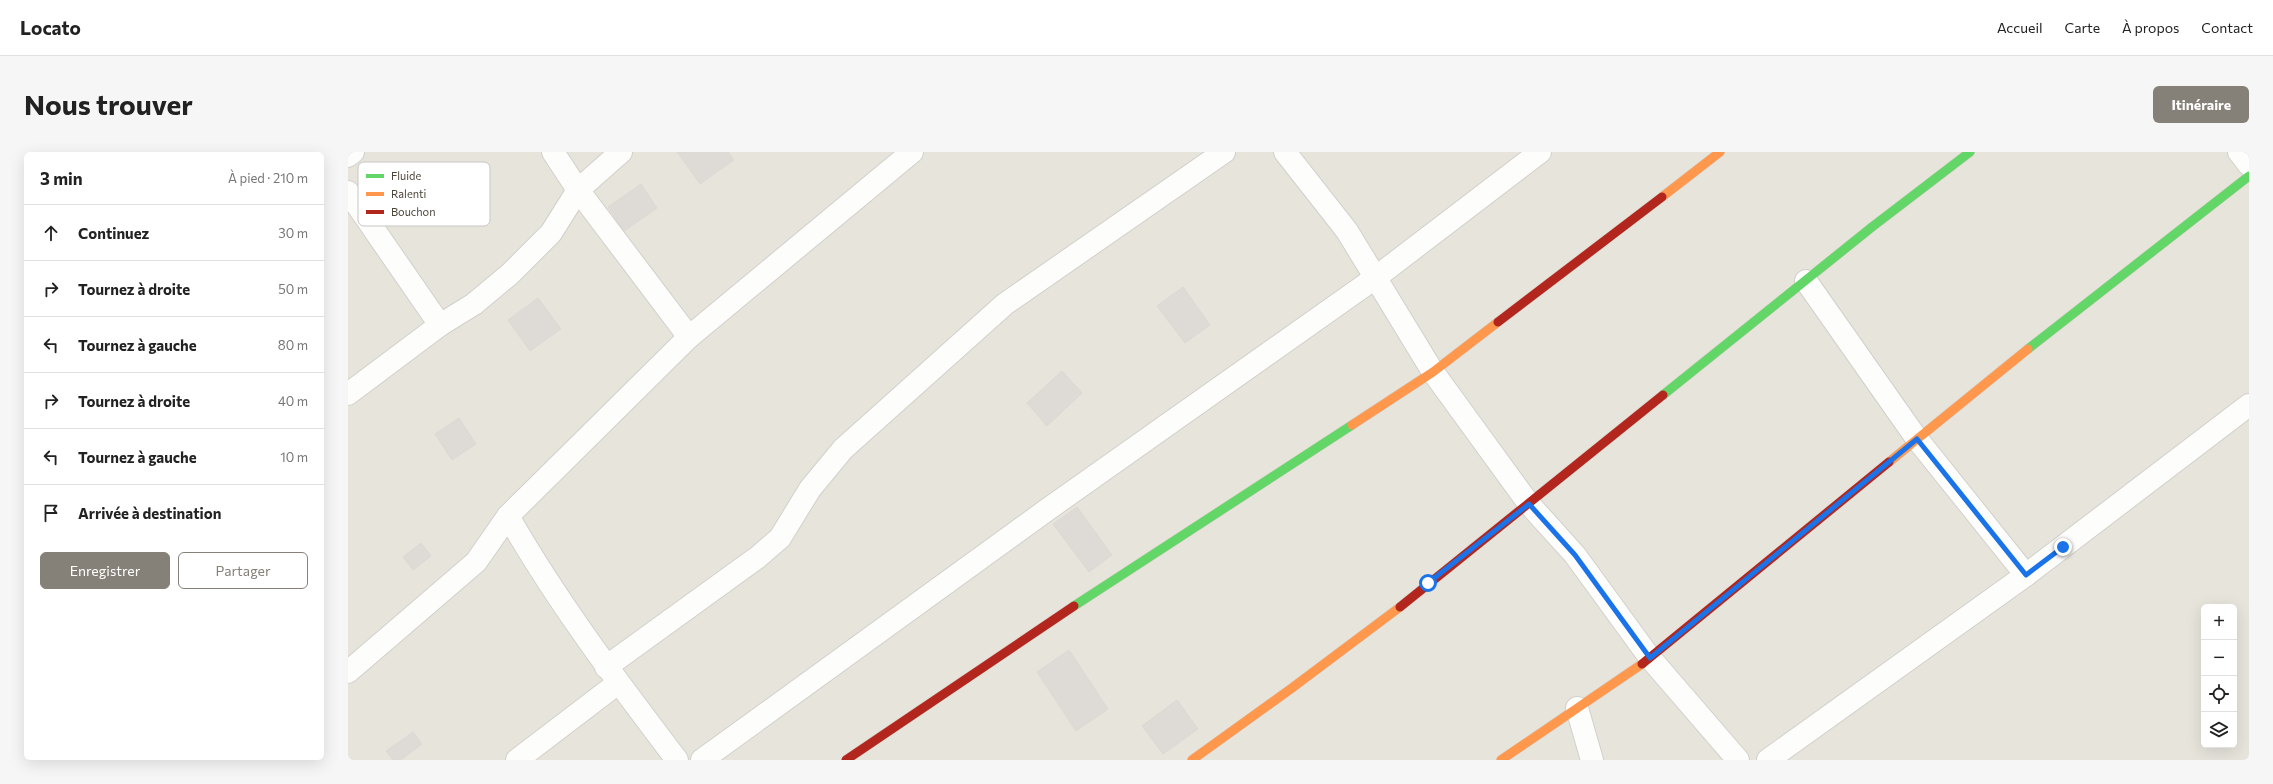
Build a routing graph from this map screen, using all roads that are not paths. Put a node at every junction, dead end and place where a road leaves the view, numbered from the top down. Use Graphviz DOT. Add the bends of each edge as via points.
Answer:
graph roads {
  1 [pos="353,152"];
  2 [pos="553,152"];
  3 [pos="622,152"];
  4 [pos="912,152"];
  5 [pos="1224,152"];
  6 [pos="1285,152"];
  7 [pos="1540,152"];
  8 [pos="1720,152"];
  9 [pos="1970,152"];
  10 [pos="2239,152"];
  11 [pos="348,156"];
  12 [pos="2249,165"];
  13 [pos="2249,176"];
  14 [pos="578,190"];
  15 [pos="348,192"];
  16 [pos="358,206"];
  17 [pos="372,226"];
  18 [pos="1375,278"];
  19 [pos="1806,281"];
  20 [pos="440,325"];
  21 [pos="689,337"];
  22 [pos="1433,372"];
  23 [pos="348,394"];
  24 [pos="2249,405"];
  25 [pos="1917,439"];
  26 [pos="1529,504"];
  27 [pos="508,516"];
  28 [pos="2026,575"];
  29 [pos="1650,658"];
  30 [pos="348,672"];
  31 [pos="612,675"];
  32 [pos="1577,708"];
  33 [pos="517,760"];
  34 [pos="677,760"];
  35 [pos="702,760"];
  36 [pos="846,760"];
  37 [pos="1192,760"];
  38 [pos="1500,760"];
  39 [pos="1592,760"];
  40 [pos="1738,760"];
  41 [pos="1768,760"];
  1 -- 11 [label="street"];
  2 -- 14 [label="street"];
  3 -- 14 [label="street"];
  4 -- 21 [label="street"];
  5 -- 31 [label="street" via="1005,304 843,449 810,489 780,538"];
  6 -- 18 [label="street" via="1347,232"];
  7 -- 18 [label="street"];
  8 -- 22 [label="street"];
  9 -- 19 [label="street" via="1881,219"];
  10 -- 12 [label="street"];
  13 -- 25 [label="street"];
  14 -- 20 [label="street" via="551,233 510,274 474,304"];
  14 -- 21 [label="street"];
  15 -- 16 [label="street"];
  17 -- 20 [label="street"];
  18 -- 22 [label="street"];
  18 -- 35 [label="street" via="1037,517"];
  19 -- 25 [label="street"];
  19 -- 26 [label="street"];
  20 -- 23 [label="street"];
  21 -- 27 [label="street"];
  22 -- 26 [label="street"];
  22 -- 36 [label="street" via="1078,603"];
  24 -- 28 [label="street"];
  25 -- 28 [label="street"];
  25 -- 29 [label="street"];
  26 -- 29 [label="street" via="1575,555"];
  26 -- 37 [label="street" via="1316,672"];
  27 -- 30 [label="street" via="476,562"];
  27 -- 31 [label="street" via="533,558"];
  28 -- 41 [label="street"];
  29 -- 32 [label="street"];
  29 -- 40 [label="street"];
  31 -- 33 [label="street"];
  31 -- 34 [label="street"];
  32 -- 38 [label="street"];
  32 -- 39 [label="street"];
}
